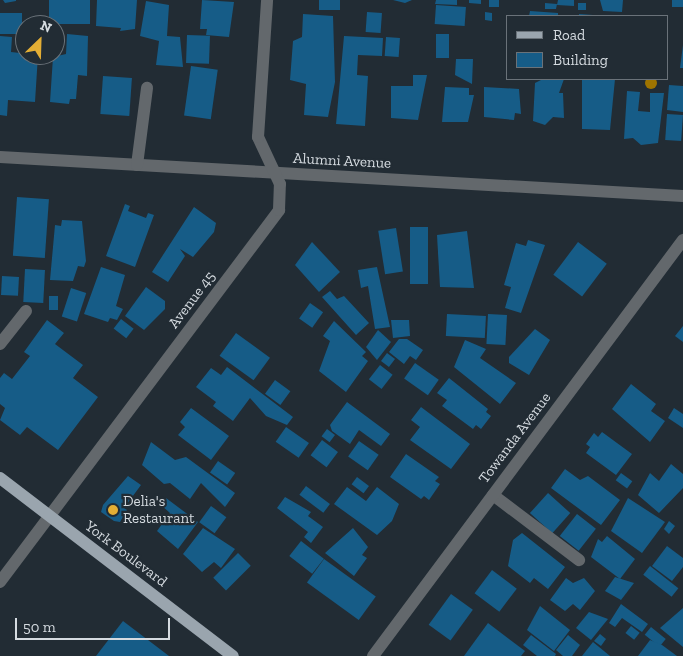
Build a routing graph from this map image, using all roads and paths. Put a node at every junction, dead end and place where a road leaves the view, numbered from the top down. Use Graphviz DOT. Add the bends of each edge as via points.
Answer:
graph roads {
  1 [pos="267,0"];
  2 [pos="146,88"];
  3 [pos="0,157"];
  4 [pos="138,165"];
  5 [pos="274,174"];
  6 [pos="683,196"];
  7 [pos="683,240"];
  8 [pos="26,311"];
  9 [pos="0,344"];
  10 [pos="0,478"];
  11 [pos="493,495"];
  12 [pos="50,516"];
  13 [pos="579,560"];
  14 [pos="0,582"];
  15 [pos="233,656"];
  16 [pos="373,656"];
  1 -- 5 [label="street, Avenue 45" via="258,137"];
  2 -- 4 [label="street"];
  3 -- 4 [label="street, Alumni Avenue"];
  4 -- 5 [label="street, Alumni Avenue"];
  5 -- 6 [label="street, Alumni Avenue"];
  5 -- 12 [label="street, Avenue 45" via="282,196 279,210"];
  7 -- 11 [label="street, Towanda Avenue"];
  8 -- 9 [label="street"];
  10 -- 12 [label="main road, York Boulevard"];
  11 -- 13 [label="street"];
  11 -- 16 [label="street, Towanda Avenue"];
  12 -- 14 [label="street, Avenue 45"];
  12 -- 15 [label="main road, York Boulevard"];
}
